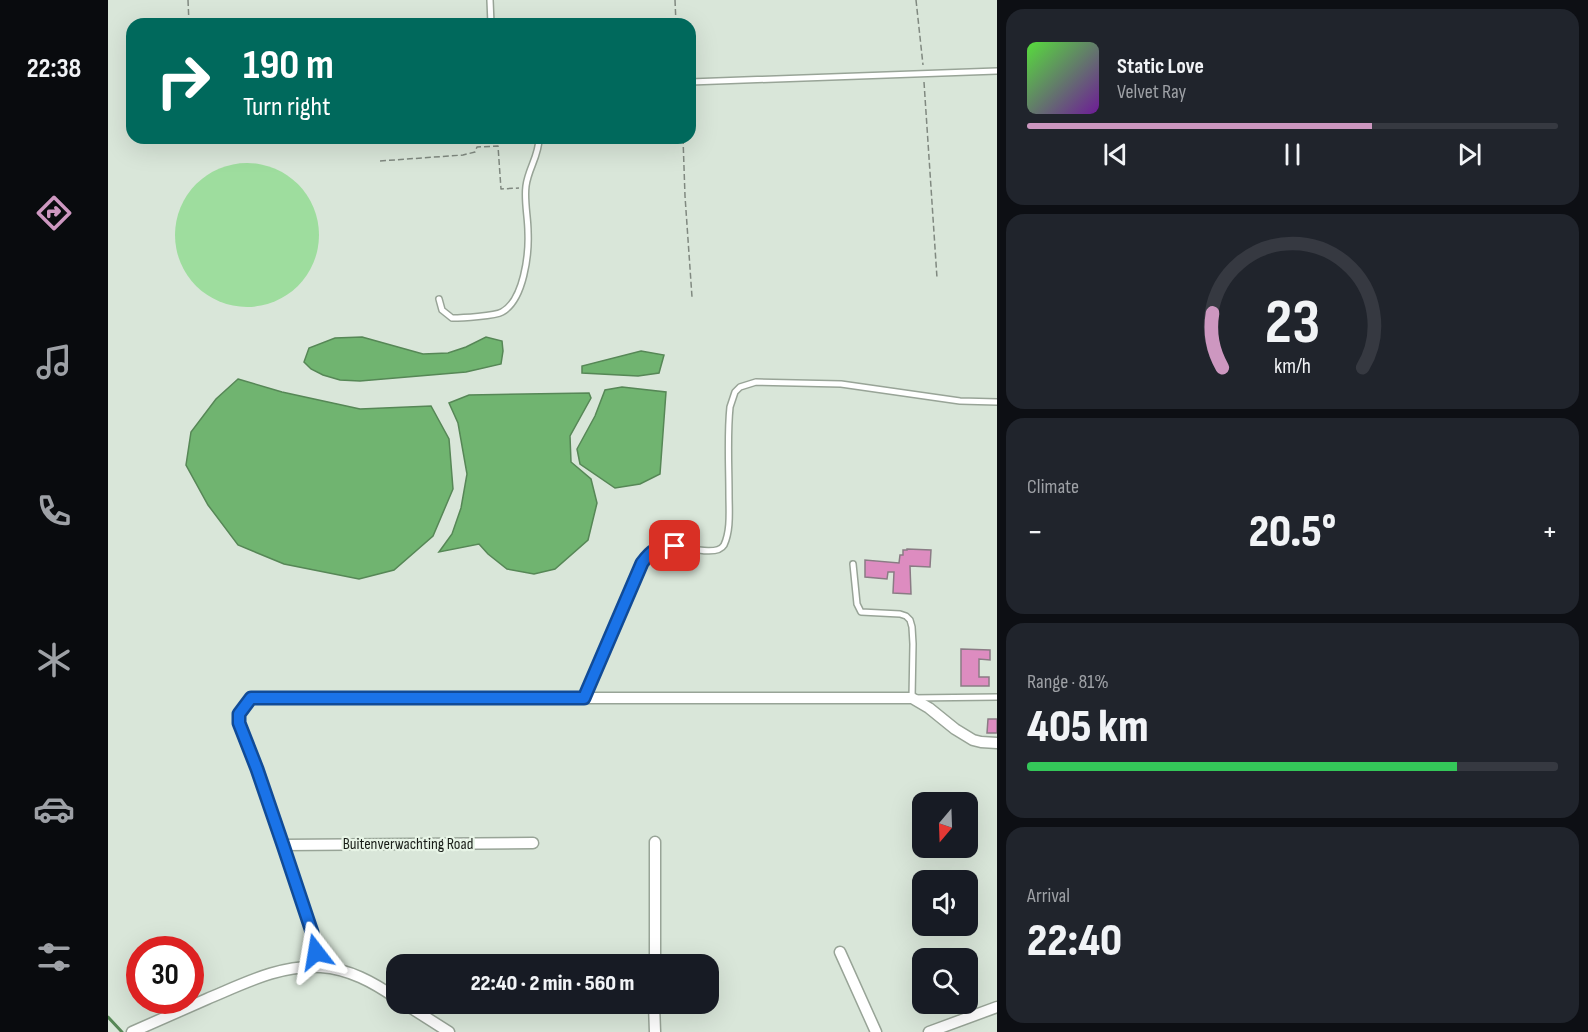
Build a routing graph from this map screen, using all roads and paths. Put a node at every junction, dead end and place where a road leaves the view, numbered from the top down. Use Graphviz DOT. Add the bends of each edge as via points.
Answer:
graph roads {
  1 [pos="188,0"];
  2 [pos="490,0"];
  3 [pos="675,0"];
  4 [pos="916,0"];
  5 [pos="189,18"];
  6 [pos="491,18"];
  7 [pos="676,18"];
  8 [pos="997,71"];
  9 [pos="924,75"];
  10 [pos="696,82"];
  11 [pos="539,144"];
  12 [pos="683,144"];
  13 [pos="380,161"];
  14 [pos="526,188"];
  15 [pos="937,278"];
  16 [pos="692,297"];
  17 [pos="439,299"];
  18 [pos="997,402"];
  19 [pos="853,564"];
  20 [pos="997,697"];
  21 [pos="584,698"];
  22 [pos="912,698"];
  23 [pos="997,743"];
  24 [pos="655,842"];
  25 [pos="533,843"];
  26 [pos="283,845"];
  27 [pos="840,952"];
  28 [pos="655,954"];
  29 [pos="319,967"];
  30 [pos="386,992"];
  31 [pos="996,1012"];
  32 [pos="421,1014"];
  33 [pos="654,1014"];
  34 [pos="132,1032"];
  35 [pos="449,1032"];
  36 [pos="654,1032"];
  37 [pos="876,1032"];
  38 [pos="929,1032"];
  1 -- 5 [label="path"];
  2 -- 6 [label="lane"];
  3 -- 7 [label="path"];
  4 -- 9 [label="path"];
  8 -- 9 [label="lane"];
  9 -- 10 [label="lane"];
  9 -- 15 [label="path"];
  11 -- 14 [label="lane"];
  12 -- 16 [label="path"];
  13 -- 14 [label="path" via="463,155 475,152 477,147 498,146 501,189"];
  14 -- 17 [label="lane" via="528,252 512,303 500,314 452,318 442,310"];
  18 -- 21 [label="lane" via="960,401 841,384 756,382 740,387 730,407 729,520 724,544 707,551 663,547 647,556"];
  19 -- 22 [label="lane" via="861,612 900,614 912,622"];
  20 -- 22 [label="lane"];
  21 -- 22 [label="street"];
  21 -- 26 [label="street" via="251,698 242,709 240,728"];
  22 -- 23 [label="street" via="973,740"];
  24 -- 28 [label="street"];
  25 -- 26 [label="street, Buitenverwachting Road"];
  26 -- 29 [label="street" via="312,932"];
  27 -- 37 [label="street"];
  29 -- 30 [label="street" via="362,977"];
  29 -- 34 [label="street" via="267,975"];
  31 -- 38 [label="street"];
  32 -- 35 [label="street"];
  33 -- 36 [label="street"];
}
